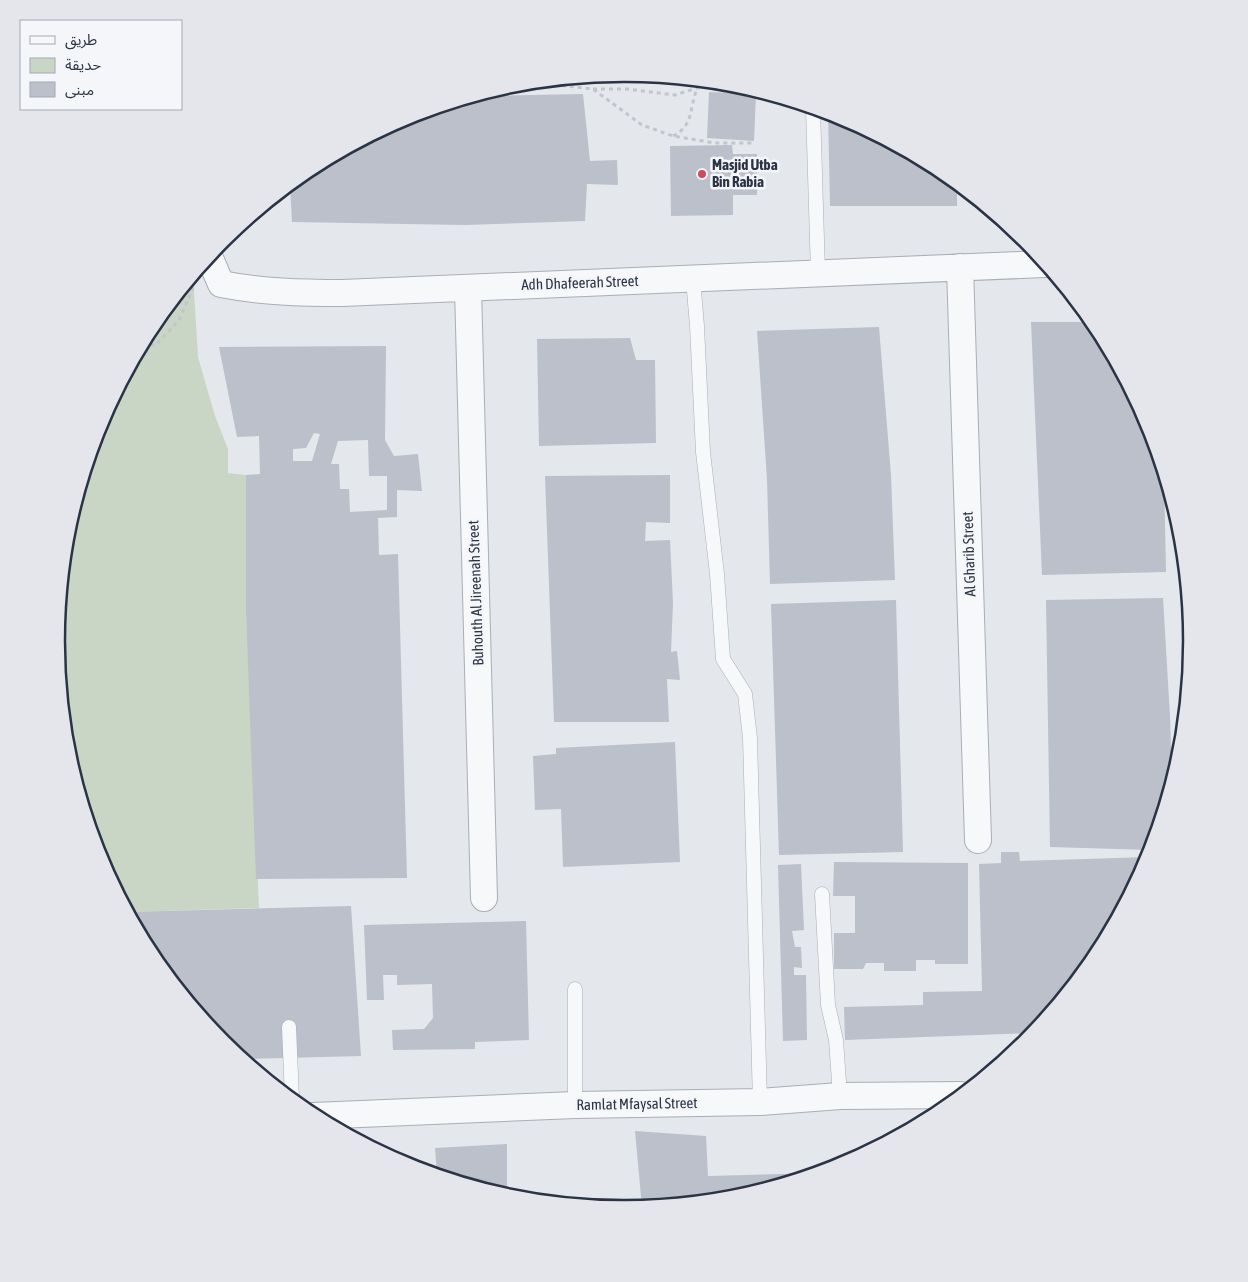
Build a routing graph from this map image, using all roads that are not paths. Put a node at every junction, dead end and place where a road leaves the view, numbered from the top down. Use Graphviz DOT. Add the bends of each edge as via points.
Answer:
graph roads {
  1 [pos="814,116"];
  2 [pos="212,263"];
  3 [pos="1037,264"];
  4 [pos="960,267"];
  5 [pos="818,273"];
  6 [pos="693,279"];
  7 [pos="468,288"];
  8 [pos="978,840"];
  9 [pos="822,894"];
  10 [pos="484,898"];
  11 [pos="575,989"];
  12 [pos="289,1027"];
  13 [pos="292,1090"];
  14 [pos="949,1095"];
  15 [pos="840,1096"];
  16 [pos="760,1102"];
  17 [pos="575,1105"];
  18 [pos="328,1115"];
  1 -- 5 [label="lane"];
  2 -- 7 [label="street, Adh Dhafeerah Street" via="221,284 258,291 342,294"];
  3 -- 4 [label="street, Adh Dhafeerah Street"];
  4 -- 5 [label="street, Adh Dhafeerah Street"];
  4 -- 8 [label="street, Al Gharib Street"];
  5 -- 6 [label="street, Adh Dhafeerah Street"];
  6 -- 7 [label="street, Adh Dhafeerah Street"];
  6 -- 16 [label="lane" via="703,452 723,659 745,694 750,738"];
  7 -- 10 [label="street, Buhouth Al Jireenah Street"];
  9 -- 15 [label="lane" via="828,1005 836,1040"];
  11 -- 17 [label="lane"];
  12 -- 13 [label="lane"];
  14 -- 15 [label="street, Ramlat Mfaysal Street"];
  15 -- 16 [label="street, Ramlat Mfaysal Street"];
  16 -- 17 [label="street, Ramlat Mfaysal Street"];
  17 -- 18 [label="street, Ramlat Mfaysal Street"];
}
